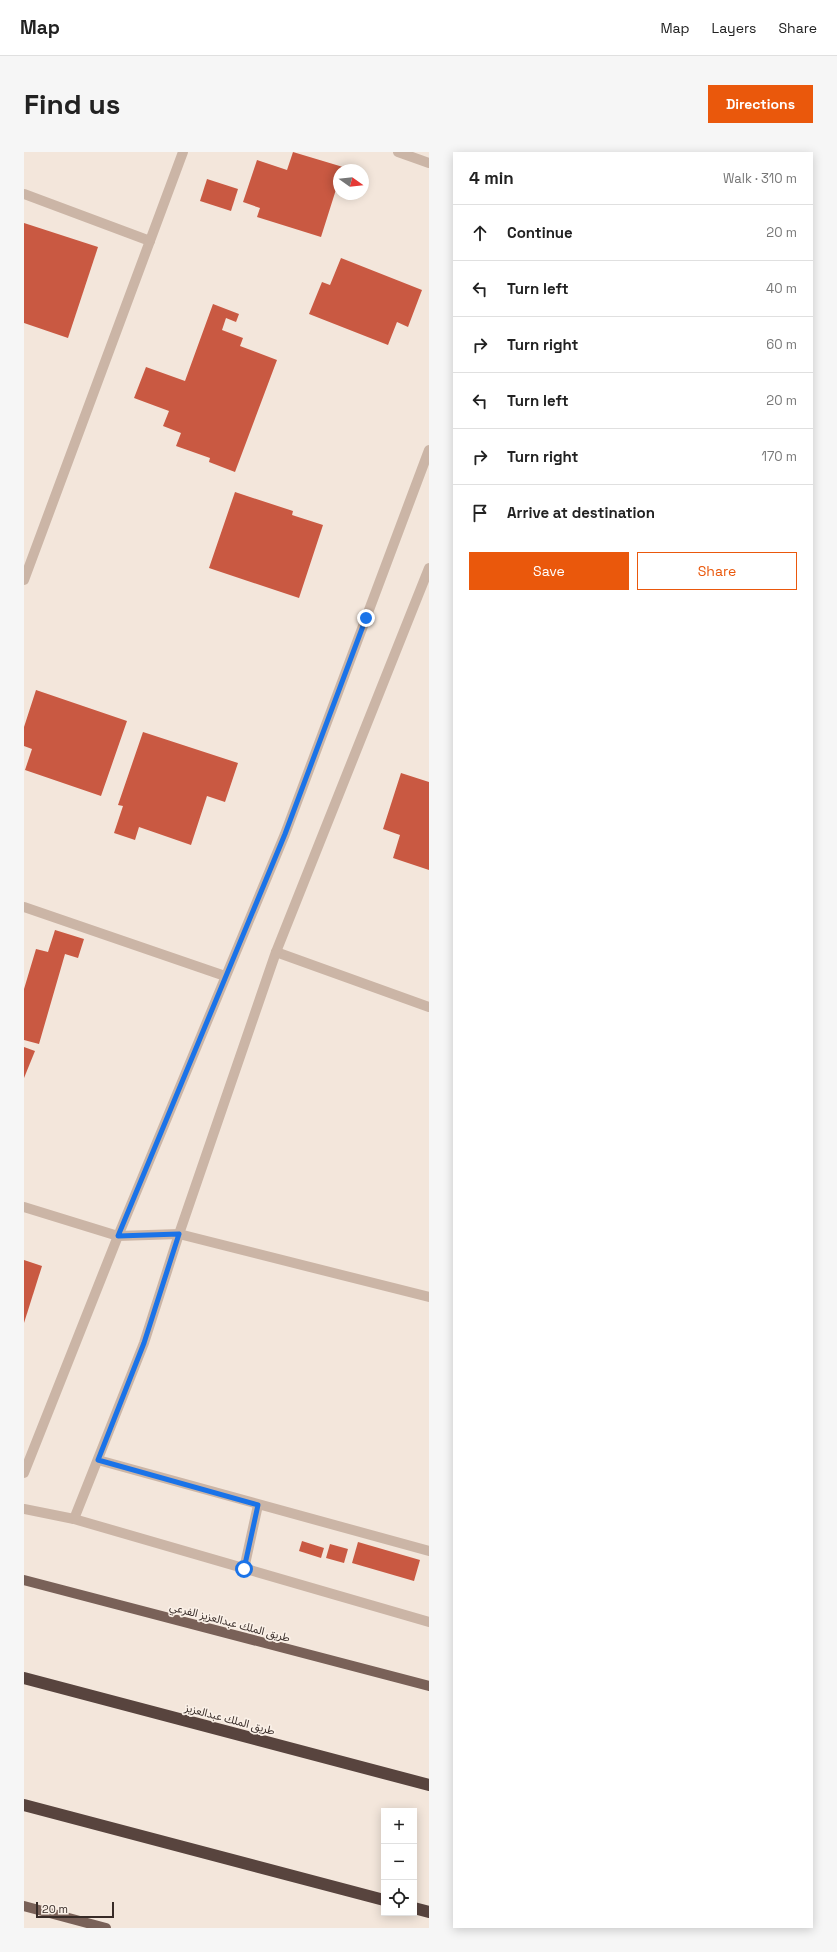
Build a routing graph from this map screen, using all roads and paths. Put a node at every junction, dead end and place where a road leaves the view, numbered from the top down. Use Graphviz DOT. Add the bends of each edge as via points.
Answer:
graph roads {
  1 [pos="183,152"];
  2 [pos="398,152"];
  3 [pos="429,163"];
  4 [pos="24,194"];
  5 [pos="150,241"];
  6 [pos="429,450"];
  7 [pos="429,568"];
  8 [pos="24,580"];
  9 [pos="24,907"];
  10 [pos="276,952"];
  11 [pos="225,976"];
  12 [pos="429,1007"];
  13 [pos="24,1207"];
  14 [pos="179,1234"];
  15 [pos="118,1236"];
  16 [pos="429,1297"];
  17 [pos="98,1460"];
  18 [pos="24,1473"];
  19 [pos="258,1505"];
  20 [pos="24,1509"];
  21 [pos="74,1519"];
  22 [pos="429,1551"];
  23 [pos="244,1569"];
  24 [pos="24,1580"];
  25 [pos="429,1622"];
  26 [pos="24,1678"];
  27 [pos="429,1686"];
  28 [pos="429,1785"];
  29 [pos="24,1805"];
  30 [pos="381,1899"];
  31 [pos="24,1906"];
  32 [pos="417,1909"];
  33 [pos="429,1912"];
  34 [pos="106,1928"];
  1 -- 5 [label="street"];
  2 -- 3 [label="street"];
  4 -- 5 [label="street"];
  5 -- 8 [label="street"];
  6 -- 11 [label="street" via="285,834"];
  7 -- 10 [label="street"];
  9 -- 11 [label="street"];
  10 -- 12 [label="street"];
  10 -- 14 [label="street"];
  11 -- 15 [label="street"];
  13 -- 15 [label="street"];
  14 -- 15 [label="street"];
  14 -- 16 [label="street"];
  14 -- 17 [label="street" via="144,1343"];
  15 -- 18 [label="street"];
  17 -- 19 [label="street"];
  17 -- 21 [label="street"];
  19 -- 22 [label="street"];
  19 -- 23 [label="street"];
  20 -- 21 [label="street"];
  21 -- 23 [label="street"];
  23 -- 25 [label="street"];
  24 -- 27 [label="main road, طريق الملك عبدالعزيز الفرعي"];
  26 -- 28 [label="highway, طريق الملك عبدالعزيز"];
  29 -- 30 [label="highway"];
  31 -- 34 [label="main road"];
  32 -- 33 [label="highway"];
}
